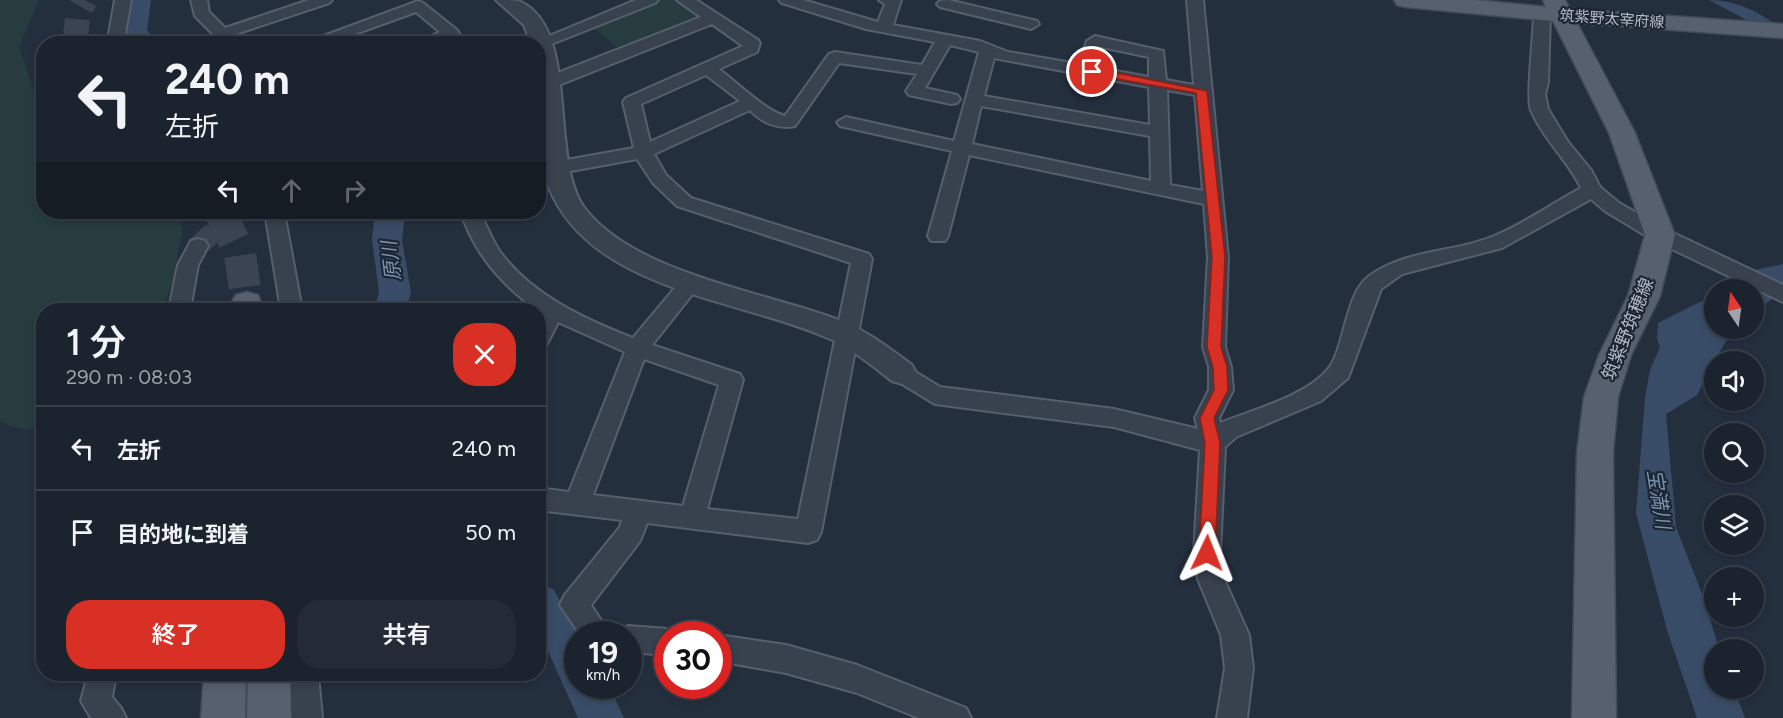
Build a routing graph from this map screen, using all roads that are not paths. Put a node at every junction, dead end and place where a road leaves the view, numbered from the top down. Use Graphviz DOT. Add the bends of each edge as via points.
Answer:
graph roads {
  1 [pos="123,0"];
  2 [pos="324,0"];
  3 [pos="506,0"];
  4 [pos="650,0"];
  5 [pos="686,0"];
  6 [pos="787,0"];
  7 [pos="887,0"];
  8 [pos="1195,0"];
  9 [pos="1410,0"];
  10 [pos="204,2"];
  11 [pos="946,2"];
  12 [pos="1552,10"];
  13 [pos="713,18"];
  14 [pos="1031,24"];
  15 [pos="884,28"];
  16 [pos="1783,31"];
  17 [pos="926,35"];
  18 [pos="117,36"];
  19 [pos="225,36"];
  20 [pos="235,36"];
  21 [pos="333,36"];
  22 [pos="443,36"];
  23 [pos="539,36"];
  24 [pos="945,39"];
  25 [pos="546,41"];
  26 [pos="988,50"];
  27 [pos="708,69"];
  28 [pos="925,70"];
  29 [pos="1084,70"];
  30 [pos="546,73"];
  31 [pos="548,83"];
  32 [pos="1157,83"];
  33 [pos="1201,91"];
  34 [pos="951,99"];
  35 [pos="975,100"];
  36 [pos="752,102"];
  37 [pos="846,122"];
  38 [pos="1160,132"];
  39 [pos="962,149"];
  40 [pos="644,152"];
  41 [pos="548,169"];
  42 [pos="1161,190"];
  43 [pos="1592,190"];
  44 [pos="1212,199"];
  45 [pos="275,219"];
  46 [pos="474,219"];
  47 [pos="938,236"];
  48 [pos="1660,236"];
  49 [pos="198,246"];
  50 [pos="691,282"];
  51 [pos="1783,294"];
  52 [pos="180,303"];
  53 [pos="291,303"];
  54 [pos="542,303"];
  55 [pos="546,306"];
  56 [pos="553,311"];
  57 [pos="546,325"];
  58 [pos="849,335"];
  59 [pos="638,346"];
  60 [pos="902,373"];
  61 [pos="1213,443"];
  62 [pos="546,500"];
  63 [pos="577,504"];
  64 [pos="638,512"];
  65 [pos="692,518"];
  66 [pos="586,621"];
  67 [pos="732,650"];
  68 [pos="100,681"];
  69 [pos="225,681"];
  70 [pos="269,681"];
  71 [pos="304,681"];
  72 [pos="111,718"];
  73 [pos="224,718"];
  74 [pos="269,718"];
  75 [pos="307,718"];
  76 [pos="956,718"];
  77 [pos="1232,718"];
  78 [pos="1594,718"];
  1 -- 18 [label="street"];
  2 -- 20 [label="street"];
  3 -- 23 [label="street" via="532,21"];
  4 -- 25 [label="street"];
  5 -- 13 [label="street"];
  6 -- 15 [label="street"];
  7 -- 15 [label="street" via="894,1"];
  8 -- 33 [label="street" via="1201,40"];
  9 -- 12 [label="main road, 筑紫野太宰府線"];
  10 -- 19 [label="street" via="201,13"];
  11 -- 14 [label="street"];
  11 -- 17 [label="street"];
  12 -- 16 [label="main road, 筑紫野太宰府線"];
  12 -- 43 [label="street" via="1536,94 1539,109"];
  12 -- 48 [label="main road" via="1622,133"];
  13 -- 27 [label="street" via="752,43 751,49"];
  13 -- 31 [label="street"];
  15 -- 17 [label="street"];
  17 -- 24 [label="street"];
  21 -- 22 [label="street" via="418,6 451,33"];
  24 -- 26 [label="street"];
  24 -- 28 [label="street"];
  26 -- 29 [label="street"];
  26 -- 35 [label="street"];
  27 -- 36 [label="street"];
  27 -- 40 [label="street" via="632,102"];
  28 -- 34 [label="street" via="915,91"];
  28 -- 36 [label="street" via="835,57 789,122 766,117"];
  29 -- 32 [label="street"];
  29 -- 32 [label="street" via="1095,41 1157,54"];
  30 -- 31 [label="street"];
  31 -- 41 [label="street"];
  32 -- 33 [label="street"];
  32 -- 38 [label="street"];
  33 -- 44 [label="street"];
  35 -- 38 [label="street"];
  35 -- 39 [label="street"];
  36 -- 40 [label="street"];
  37 -- 39 [label="street"];
  38 -- 42 [label="street"];
  39 -- 42 [label="street"];
  39 -- 47 [label="street"];
  40 -- 41 [label="street"];
  40 -- 58 [label="street" via="661,184 684,202 862,259"];
  41 -- 50 [label="street" via="560,183 570,207 604,242 633,259"];
  42 -- 44 [label="street"];
  43 -- 48 [label="street"];
  43 -- 61 [label="street" via="1496,243 1395,269 1373,284 1340,372 1333,379 1313,395 1228,429"];
  44 -- 61 [label="street" via="1218,257 1214,347 1221,390 1207,418"];
  45 -- 53 [label="street"];
  46 -- 54 [label="street" via="498,263"];
  48 -- 51 [label="street"];
  48 -- 78 [label="main road, 筑紫野筑穂線" via="1644,296 1615,355 1601,397 1595,453"];
  49 -- 52 [label="street" via="188,265"];
  50 -- 58 [label="street"];
  50 -- 59 [label="street"];
  55 -- 56 [label="street"];
  56 -- 57 [label="street"];
  56 -- 59 [label="street" via="587,329"];
  58 -- 60 [label="street"];
  58 -- 65 [label="street" via="808,532"];
  59 -- 63 [label="street"];
  59 -- 65 [label="street" via="732,380"];
  60 -- 61 [label="street" via="935,395 1114,418"];
  61 -- 77 [label="street" via="1207,553 1211,579 1235,635 1239,668"];
  62 -- 63 [label="street"];
  63 -- 64 [label="street"];
  64 -- 65 [label="street"];
  64 -- 66 [label="street" via="631,534 574,604"];
  67 -- 76 [label="street" via="826,670"];
  68 -- 72 [label="street" via="96,702"];
  69 -- 73 [label="main road"];
  70 -- 74 [label="main road"];
  71 -- 75 [label="street"];
}
